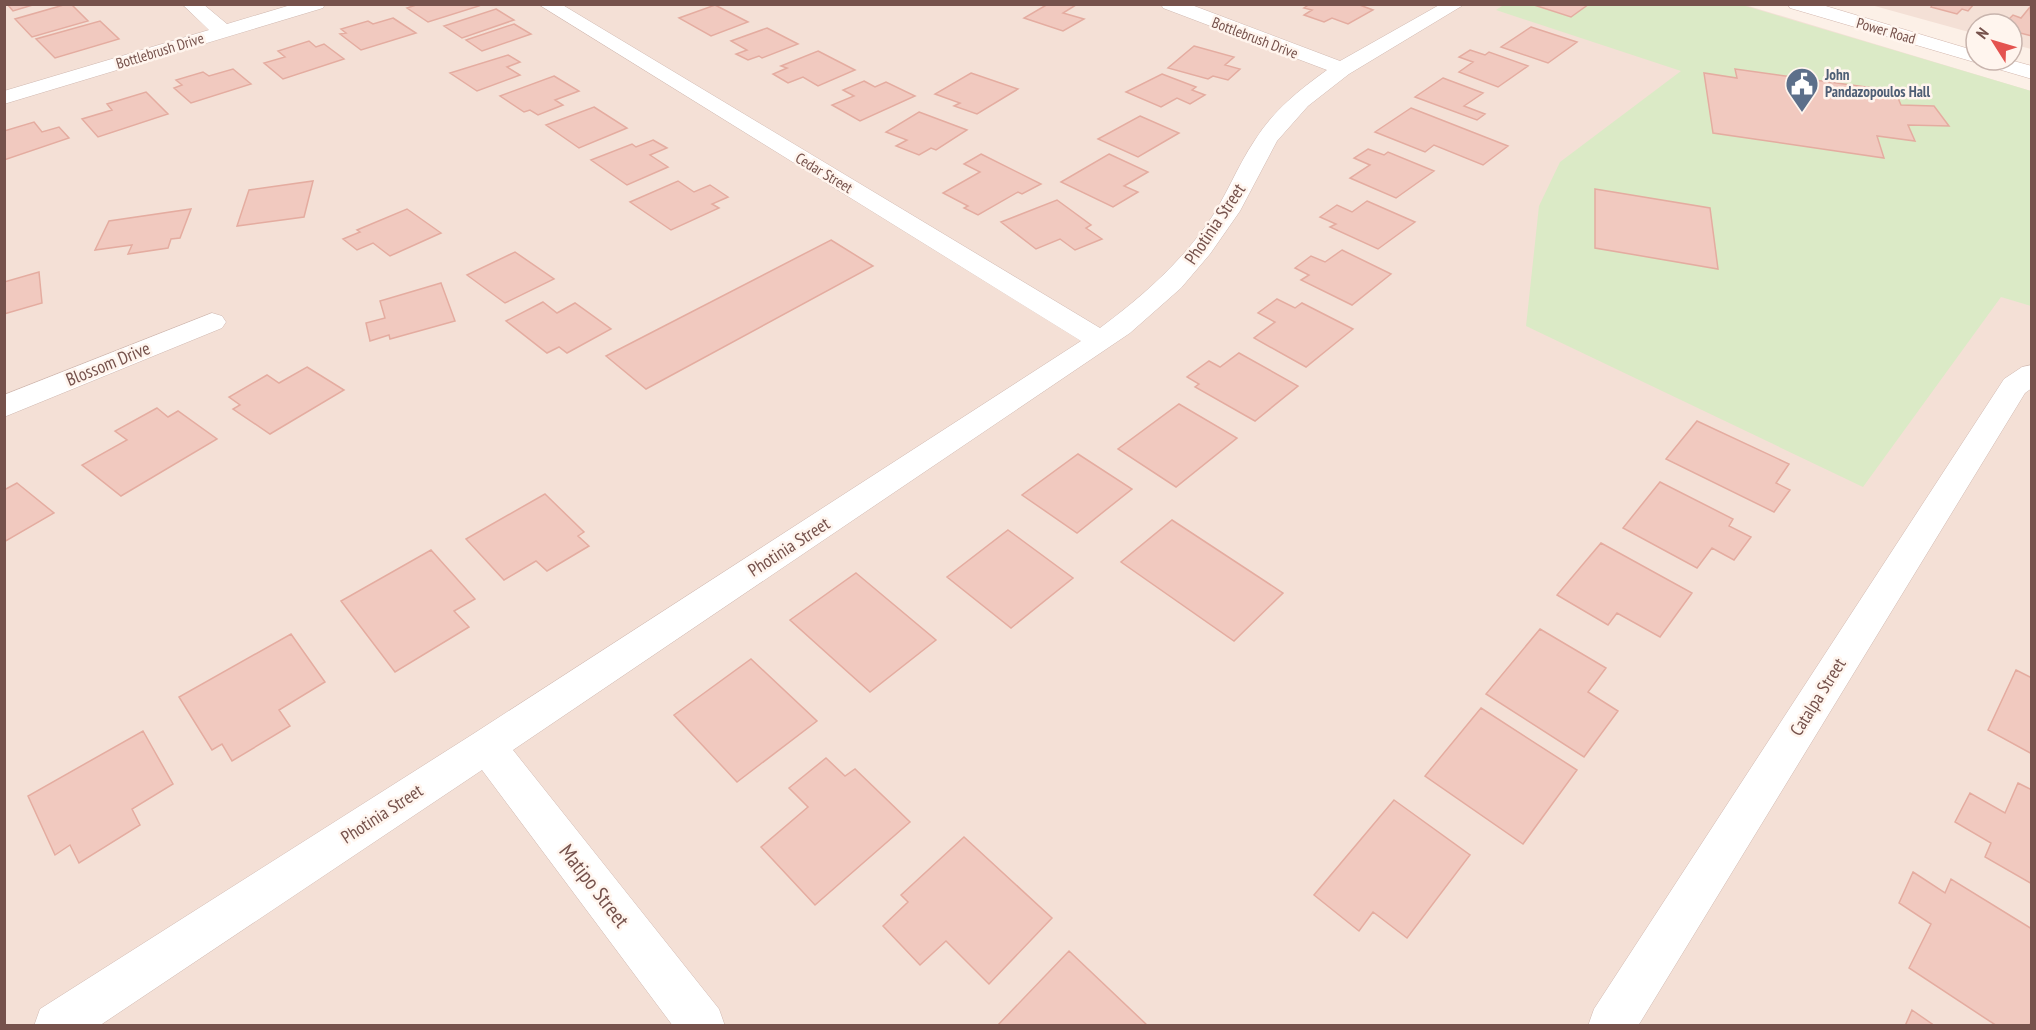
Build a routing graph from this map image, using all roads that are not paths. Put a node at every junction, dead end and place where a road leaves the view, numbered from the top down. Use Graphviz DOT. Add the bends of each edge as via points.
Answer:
graph roads {
  1 [pos="190,4"];
  2 [pos="316,4"];
  3 [pos="547,4"];
  4 [pos="1170,4"];
  5 [pos="1456,4"];
  6 [pos="1797,4"];
  7 [pos="224,32"];
  8 [pos="1964,53"];
  9 [pos="1342,69"];
  10 [pos="4,98"];
  11 [pos="212,322"];
  12 [pos="1101,340"];
  13 [pos="2031,374"];
  14 [pos="4,407"];
  15 [pos="487,746"];
  16 [pos="57,1026"];
  17 [pos="702,1026"];
  18 [pos="1611,1026"];
  1 -- 7 [label="street"];
  2 -- 7 [label="street, Bottlebrush Drive"];
  3 -- 12 [label="street, Cedar Street"];
  4 -- 9 [label="street, Bottlebrush Drive"];
  5 -- 9 [label="street, Photinia Street"];
  6 -- 8 [label="street, Power Road"];
  7 -- 10 [label="street, Bottlebrush Drive"];
  9 -- 12 [label="street, Photinia Street" via="1279,122 1230,209 1191,263 1165,291"];
  11 -- 14 [label="street, Blossom Drive"];
  12 -- 15 [label="street, Photinia Street"];
  13 -- 18 [label="street, Catalpa Street" via="2014,386"];
  15 -- 16 [label="street, Photinia Street"];
  15 -- 17 [label="street, Matipo Street"];
}
